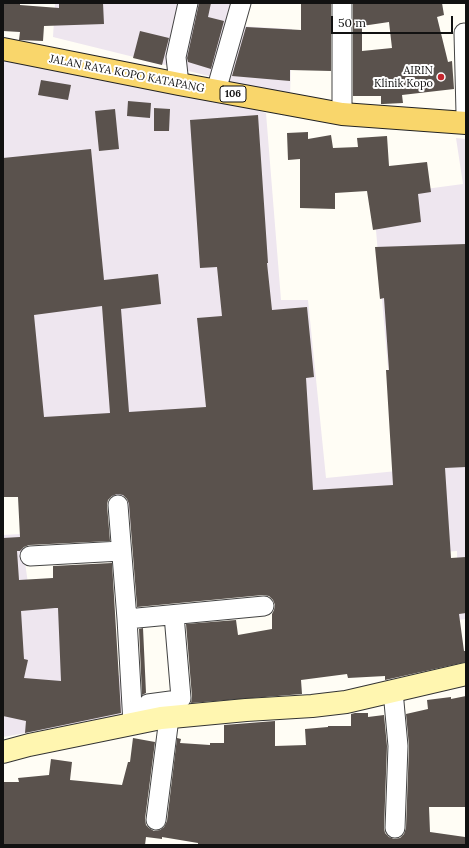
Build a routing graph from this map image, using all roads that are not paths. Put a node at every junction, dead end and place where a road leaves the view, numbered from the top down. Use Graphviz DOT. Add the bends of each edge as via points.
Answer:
graph roads {
  1 [pos="188,3"];
  2 [pos="342,3"];
  3 [pos="238,5"];
  4 [pos="464,33"];
  5 [pos="3,49"];
  6 [pos="179,84"];
  7 [pos="216,91"];
  8 [pos="466,113"];
  9 [pos="342,114"];
  10 [pos="466,124"];
  11 [pos="118,505"];
  12 [pos="121,551"];
  13 [pos="30,556"];
  14 [pos="264,606"];
  15 [pos="174,615"];
  16 [pos="127,619"];
  17 [pos="466,674"];
  18 [pos="393,691"];
  19 [pos="148,704"];
  20 [pos="169,718"];
  21 [pos="132,724"];
  22 [pos="3,752"];
  23 [pos="156,820"];
  24 [pos="395,828"];
  1 -- 6 [label="street" via="176,57"];
  2 -- 9 [label="street"];
  3 -- 7 [label="street"];
  4 -- 8 [label="street"];
  5 -- 6 [label="main road, JALAN RAYA KOPO KATAPANG / 106"];
  6 -- 7 [label="main road, JALAN RAYA KOPO KATAPANG / 106"];
  7 -- 9 [label="main road, JALAN RAYA KOPO KATAPANG / 106"];
  9 -- 10 [label="main road, JALAN RAYA KOPO KATAPANG / 106"];
  11 -- 12 [label="street"];
  12 -- 13 [label="street"];
  12 -- 16 [label="street"];
  14 -- 15 [label="street"];
  15 -- 16 [label="street"];
  15 -- 19 [label="street" via="181,698"];
  16 -- 21 [label="street"];
  17 -- 18 [label="street"];
  18 -- 20 [label="street" via="346,702"];
  18 -- 24 [label="street" via="398,751"];
  20 -- 21 [label="street"];
  20 -- 23 [label="street"];
  21 -- 22 [label="street"];
}
